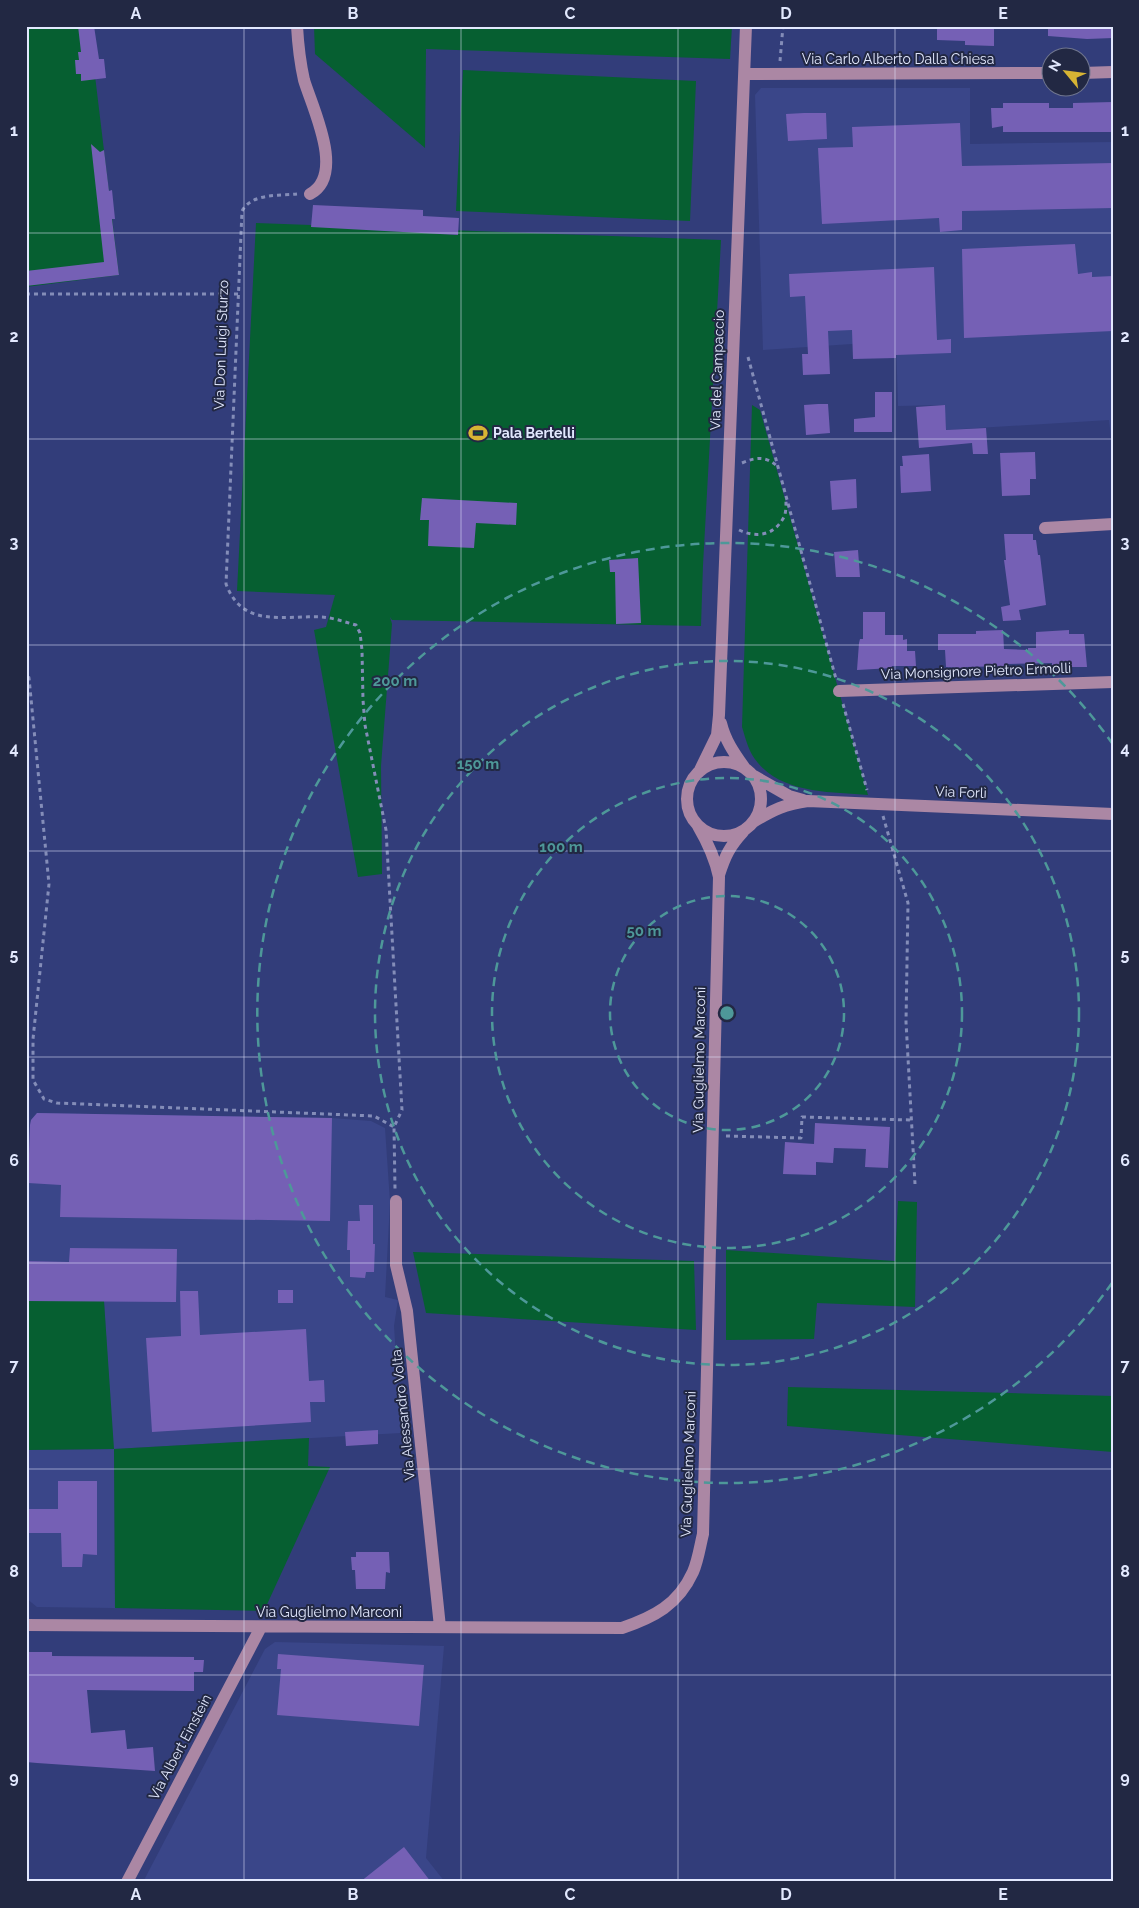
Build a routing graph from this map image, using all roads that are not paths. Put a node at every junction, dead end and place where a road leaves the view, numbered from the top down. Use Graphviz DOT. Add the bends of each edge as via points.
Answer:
graph roads {
  1 [pos="297,26"];
  2 [pos="746,26"];
  3 [pos="1113,72"];
  4 [pos="1042,73"];
  5 [pos="1092,73"];
  6 [pos="745,74"];
  7 [pos="310,194"];
  8 [pos="1113,524"];
  9 [pos="1045,528"];
  10 [pos="1113,682"];
  11 [pos="839,691"];
  12 [pos="719,715"];
  13 [pos="699,772"];
  14 [pos="749,772"];
  15 [pos="808,801"];
  16 [pos="1113,814"];
  17 [pos="698,826"];
  18 [pos="749,826"];
  19 [pos="719,877"];
  20 [pos="396,1201"];
  21 [pos="26,1625"];
  22 [pos="260,1627"];
  23 [pos="440,1627"];
  24 [pos="127,1882"];
  1 -- 7 [label="street" via="300,61 321,127 326,159 320,186"];
  2 -- 6 [label="street, Via del Campaccio"];
  3 -- 5 [label="street"];
  4 -- 6 [label="street, Via Carlo Alberto Dalla Chiesa"];
  6 -- 12 [label="street, Via del Campaccio"];
  8 -- 9 [label="street"];
  10 -- 11 [label="street, Via Monsignore Pietro Ermolli"];
  12 -- 13 [label="street, Via del Campaccio" via="717,735"];
  12 -- 14 [label="street, Via del Campaccio" via="732,750"];
  13 -- 14 [label="street" via="721,762 733,763"];
  13 -- 17 [label="street" via="690,787 688,804"];
  14 -- 15 [label="street, Via Forlì" via="789,796"];
  14 -- 18 [label="street" via="760,787 762,799 759,811"];
  15 -- 16 [label="street, Via Forlì"];
  15 -- 18 [label="street, Via Forlì" via="788,803"];
  17 -- 18 [label="street" via="720,836 732,835"];
  17 -- 19 [label="street, Via Guglielmo Marconi" via="710,845"];
  18 -- 19 [label="street, Via Guglielmo Marconi" via="732,844"];
  19 -- 23 [label="street, Via Guglielmo Marconi" via="702,1534 694,1571 683,1590 667,1607 622,1628"];
  20 -- 23 [label="street, Via Alessandro Volta" via="396,1265 408,1310"];
  21 -- 22 [label="street, Via Guglielmo Marconi"];
  22 -- 23 [label="street, Via Guglielmo Marconi"];
  22 -- 24 [label="street, Via Albert Einstein"];
}
